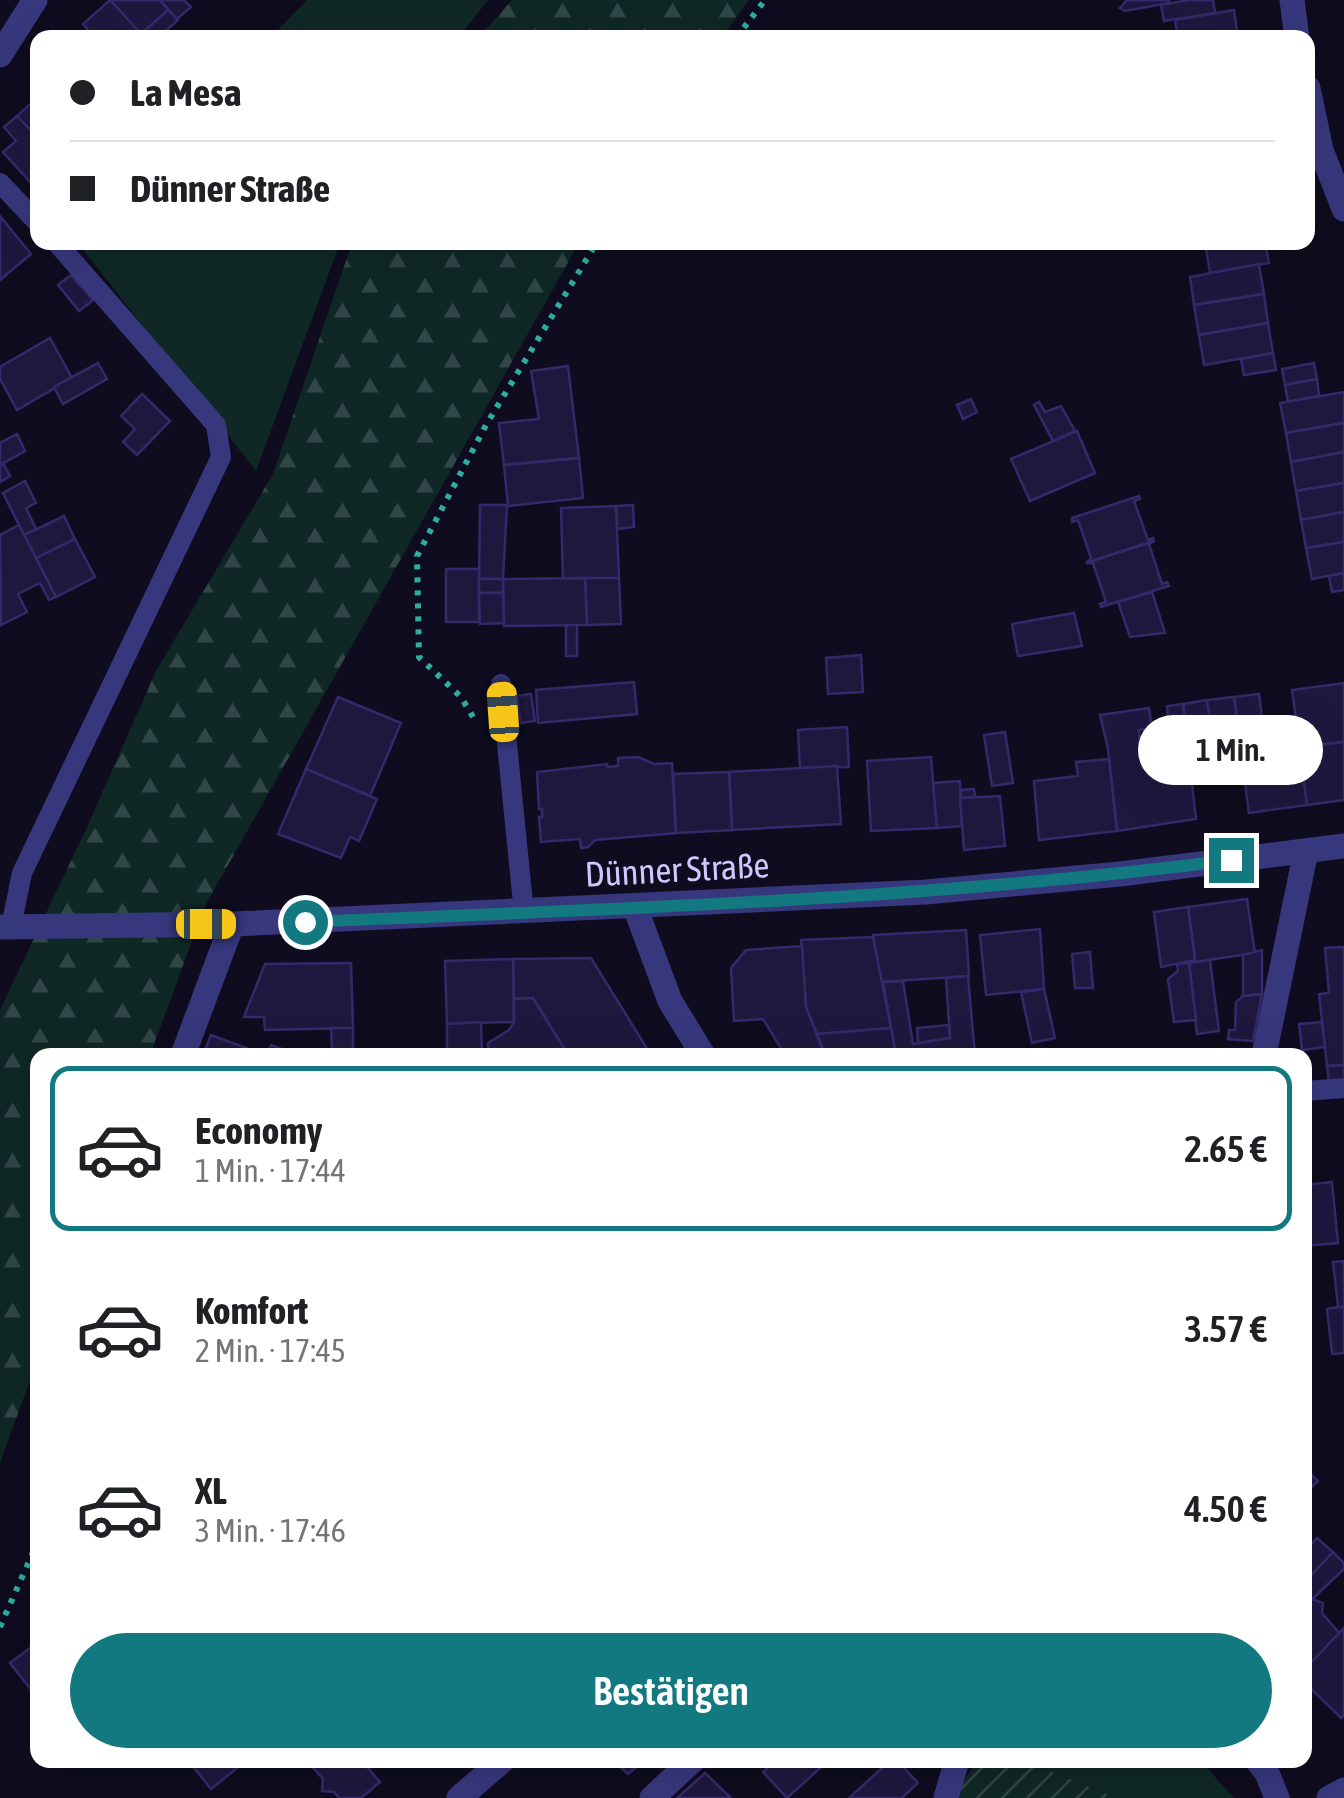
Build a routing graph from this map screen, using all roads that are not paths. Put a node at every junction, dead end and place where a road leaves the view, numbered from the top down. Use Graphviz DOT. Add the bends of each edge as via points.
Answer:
graph roads {
  1 [pos="34,0"];
  2 [pos="1292,0"];
  3 [pos="1296,30"];
  4 [pos="0,55"];
  5 [pos="1315,121"];
  6 [pos="0,183"];
  7 [pos="1344,210"];
  8 [pos="30,215"];
  9 [pos="63,250"];
  10 [pos="501,684"];
  11 [pos="1344,846"];
  12 [pos="1306,851"];
  13 [pos="634,906"];
  14 [pos="524,913"];
  15 [pos="232,924"];
  16 [pos="5,927"];
  17 [pos="187,1048"];
  18 [pos="700,1048"];
  19 [pos="1265,1048"];
  20 [pos="1344,1088"];
  21 [pos="1312,1090"];
  22 [pos="495,1768"];
  23 [pos="684,1768"];
  24 [pos="955,1768"];
  25 [pos="1263,1768"];
  26 [pos="1344,1790"];
  27 [pos="459,1798"];
  28 [pos="652,1798"];
  29 [pos="946,1798"];
  30 [pos="1276,1798"];
  31 [pos="1329,1798"];
  1 -- 4 [label="street"];
  2 -- 3 [label="street"];
  5 -- 7 [label="street"];
  6 -- 8 [label="lane"];
  9 -- 16 [label="lane, Dünner Straße" via="216,425 221,457 22,873"];
  10 -- 14 [label="lane"];
  11 -- 12 [label="street, Dünner Straße"];
  12 -- 13 [label="street, Dünner Straße" via="1030,884"];
  12 -- 19 [label="street"];
  13 -- 14 [label="street, Dünner Straße"];
  13 -- 18 [label="street" via="670,1002"];
  14 -- 15 [label="street, Dünner Straße"];
  15 -- 16 [label="street, Dünner Straße"];
  15 -- 17 [label="street"];
  20 -- 21 [label="lane"];
  22 -- 27 [label="street"];
  23 -- 28 [label="street"];
  24 -- 29 [label="street"];
  25 -- 30 [label="street"];
  26 -- 31 [label="street"];
}
